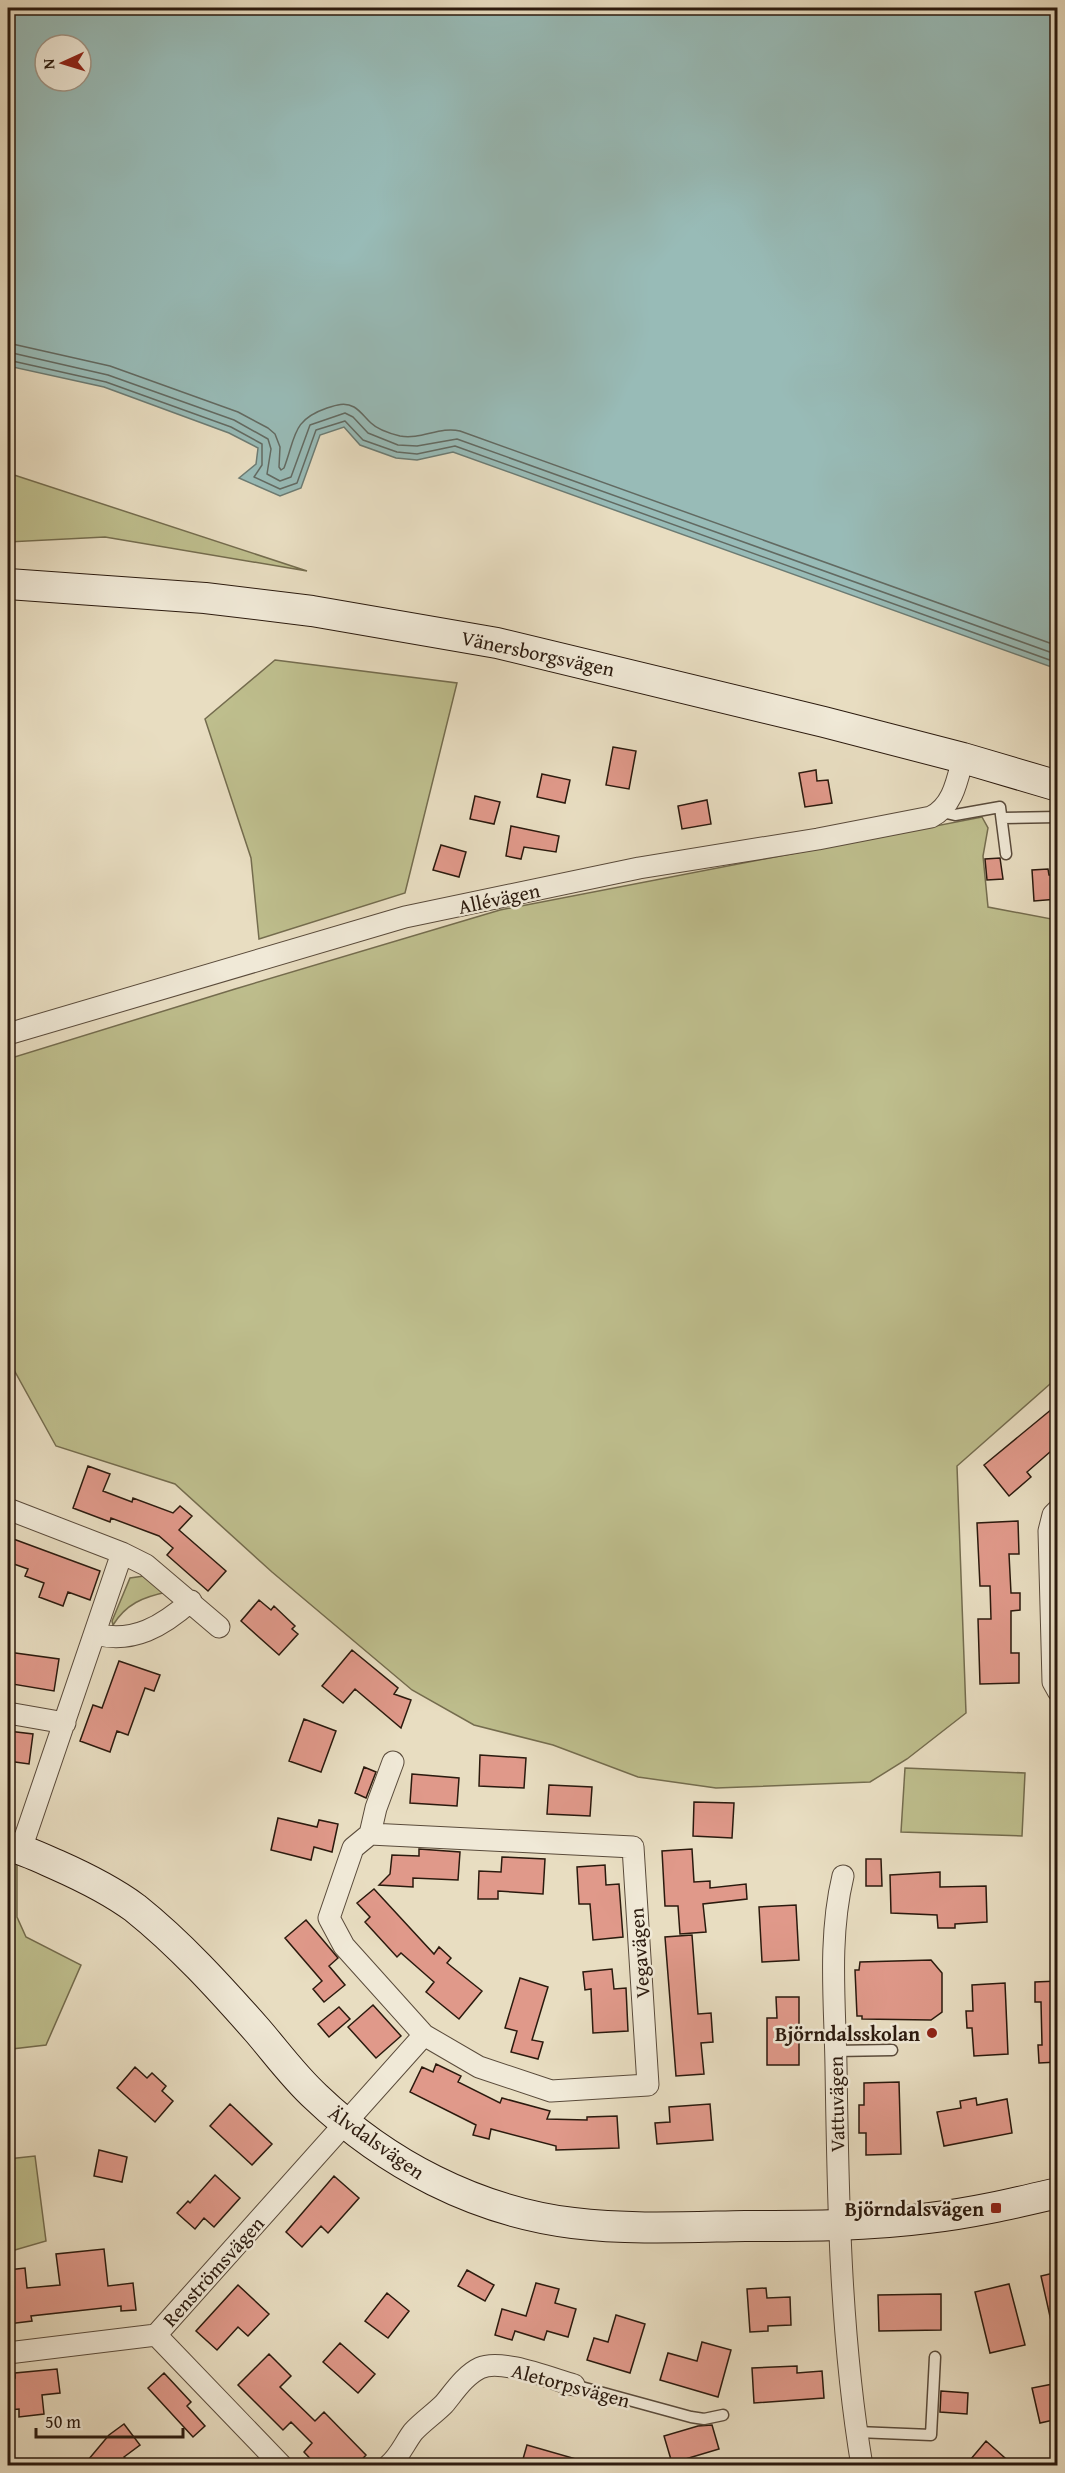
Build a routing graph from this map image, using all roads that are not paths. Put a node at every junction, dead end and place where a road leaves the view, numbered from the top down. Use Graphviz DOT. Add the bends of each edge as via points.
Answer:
graph roads {
  1 [pos="8,584"];
  2 [pos="963,758"];
  3 [pos="1058,786"];
  4 [pos="942,812"];
  5 [pos="1058,817"];
  6 [pos="1002,818"];
  7 [pos="1006,855"];
  8 [pos="8,1034"];
  9 [pos="8,1509"];
  10 [pos="1058,1510"];
  11 [pos="122,1553"];
  12 [pos="191,1601"];
  13 [pos="219,1627"];
  14 [pos="95,1634"];
  15 [pos="1058,1691"];
  16 [pos="8,1713"];
  17 [pos="65,1723"];
  18 [pos="393,1762"];
  19 [pos="370,1834"];
  20 [pos="14,1847"];
  21 [pos="843,1876"];
  22 [pos="424,2035"];
  23 [pos="835,2050"];
  24 [pos="892,2050"];
  25 [pos="345,2123"];
  26 [pos="1058,2193"];
  27 [pos="839,2226"];
  28 [pos="156,2335"];
  29 [pos="8,2353"];
  30 [pos="935,2357"];
  31 [pos="574,2385"];
  32 [pos="723,2415"];
  33 [pos="857,2432"];
  34 [pos="282,2466"];
  35 [pos="388,2466"];
  36 [pos="862,2466"];
  1 -- 2 [label="street, Vänersborgsvägen" via="217,599 487,641"];
  2 -- 3 [label="street, Vänersborgsvägen"];
  2 -- 4 [label="street"];
  4 -- 6 [label="lane" via="955,815 1000,807"];
  4 -- 8 [label="street, Allévägen" via="818,839 639,868 405,917"];
  5 -- 6 [label="lane"];
  6 -- 7 [label="lane"];
  9 -- 11 [label="street"];
  10 -- 15 [label="street" via="1050,1531 1053,1682"];
  11 -- 12 [label="street" via="146,1565"];
  11 -- 14 [label="street"];
  12 -- 13 [label="street"];
  12 -- 14 [label="street" via="169,1621 137,1635 111,1638"];
  14 -- 17 [label="street"];
  16 -- 17 [label="street"];
  17 -- 20 [label="street"];
  18 -- 19 [label="street, Vegavägen"];
  19 -- 22 [label="street, Vegavägen" via="353,1848 329,1918 344,1946"];
  19 -- 22 [label="street, Vegavägen" via="633,1847 648,2085 551,2091 479,2067"];
  20 -- 25 [label="street, Älvdalsvägen" via="86,1878 134,1907 190,1957 314,2096"];
  21 -- 23 [label="street, Vattuvägen" via="836,1906"];
  22 -- 25 [label="street"];
  23 -- 24 [label="lane"];
  23 -- 27 [label="street, Vattuvägen"];
  25 -- 27 [label="street, Älvdalsvägen" via="436,2183 520,2213 572,2223 632,2227"];
  25 -- 28 [label="street, Renströmsvägen"];
  26 -- 27 [label="street" via="928,2219"];
  27 -- 33 [label="street" via="850,2391"];
  28 -- 29 [label="street, Renströmsvägen"];
  28 -- 34 [label="street"];
  30 -- 33 [label="lane" via="930,2435"];
  31 -- 32 [label="lane, Aletorpsvägen" via="691,2417"];
  31 -- 35 [label="street, Aletorpsvägen" via="515,2369 480,2368 414,2431"];
  33 -- 36 [label="street"];
}
